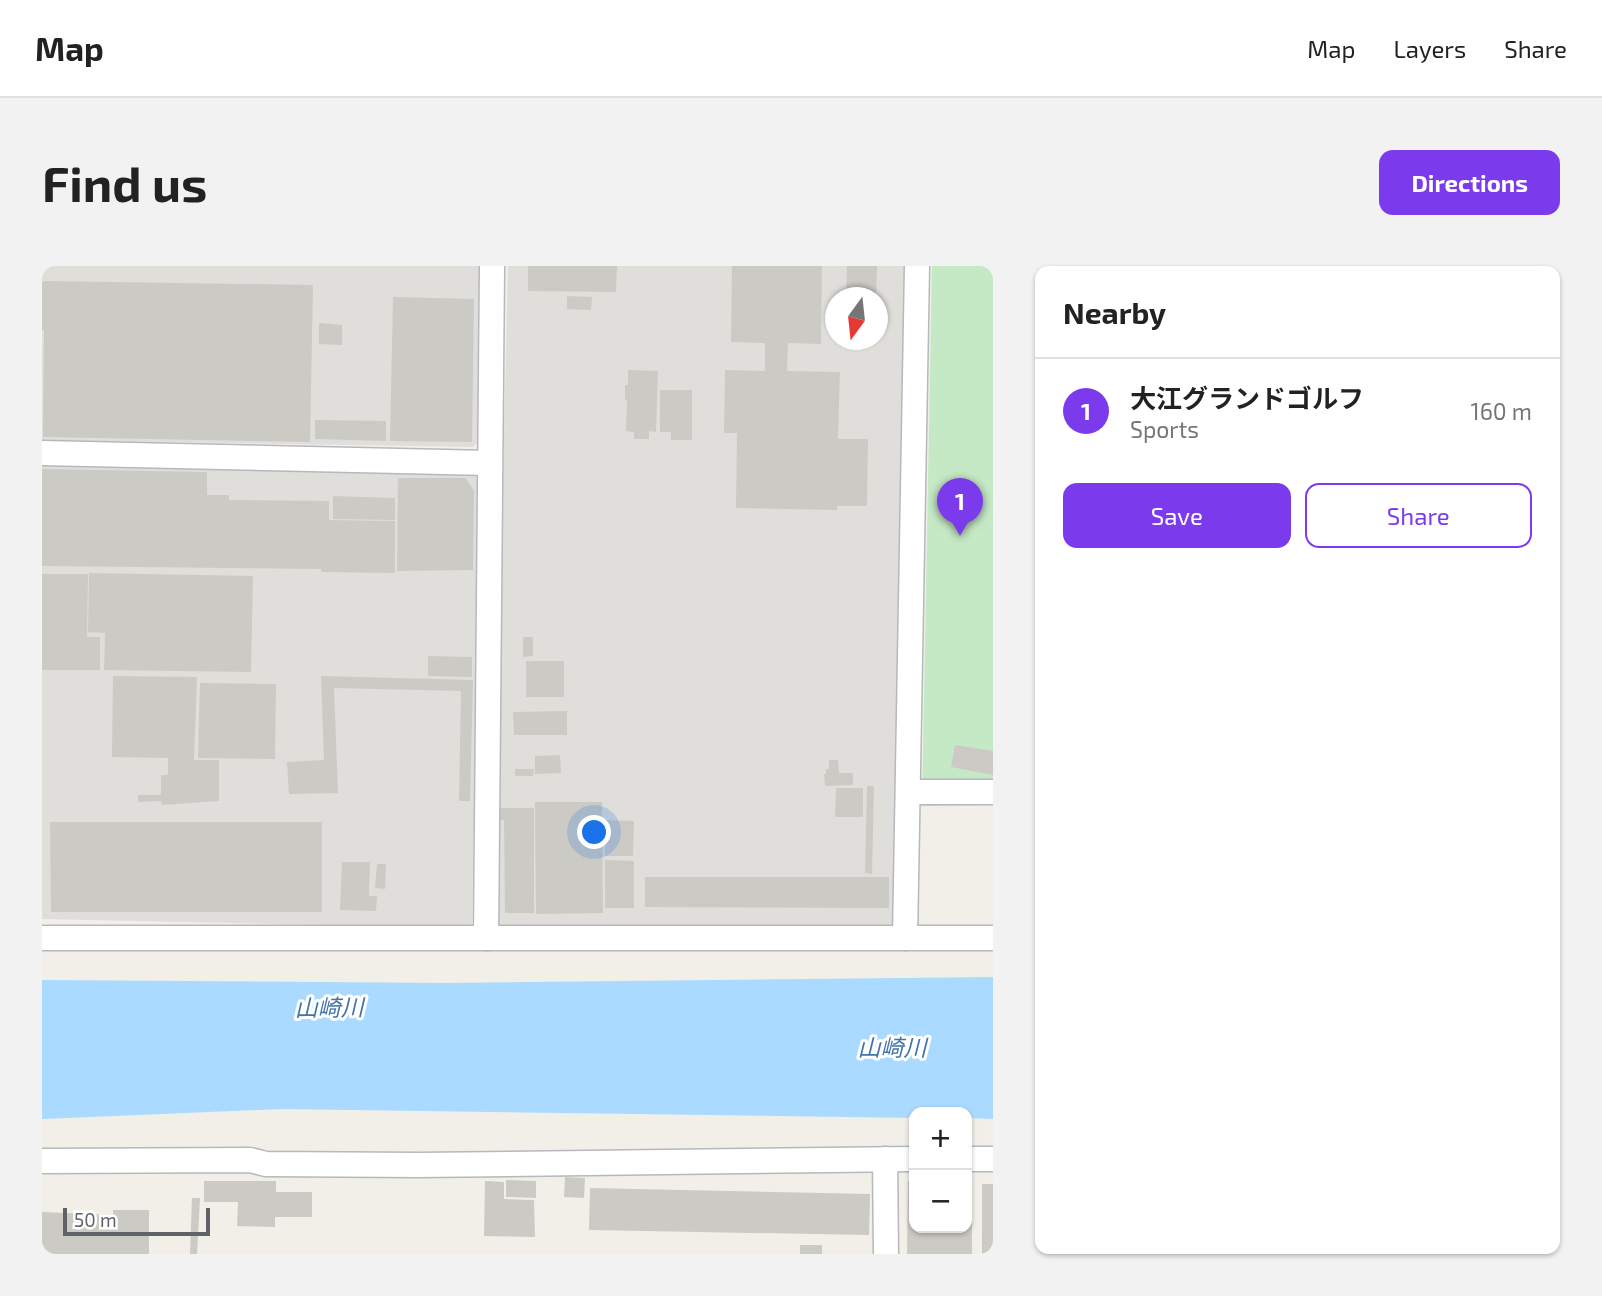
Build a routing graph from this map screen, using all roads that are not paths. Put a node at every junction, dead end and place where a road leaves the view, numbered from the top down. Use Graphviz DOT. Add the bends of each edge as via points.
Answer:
graph roads {
  1 [pos="492,266"];
  2 [pos="917,266"];
  3 [pos="42,453"];
  4 [pos="489,463"];
  5 [pos="909,792"];
  6 [pos="993,792"];
  7 [pos="42,938"];
  8 [pos="486,938"];
  9 [pos="905,938"];
  10 [pos="993,938"];
  11 [pos="885,1159"];
  12 [pos="909,1159"];
  13 [pos="972,1159"];
  14 [pos="42,1160"];
  15 [pos="993,1160"];
  16 [pos="887,1254"];
  1 -- 4 [label="street"];
  2 -- 5 [label="street"];
  3 -- 4 [label="street"];
  4 -- 8 [label="street"];
  5 -- 6 [label="street"];
  5 -- 9 [label="street"];
  7 -- 8 [label="street"];
  8 -- 9 [label="street"];
  9 -- 10 [label="street"];
  11 -- 12 [label="street"];
  11 -- 14 [label="street" via="419,1165"];
  11 -- 16 [label="street"];
  13 -- 15 [label="street"];
}
